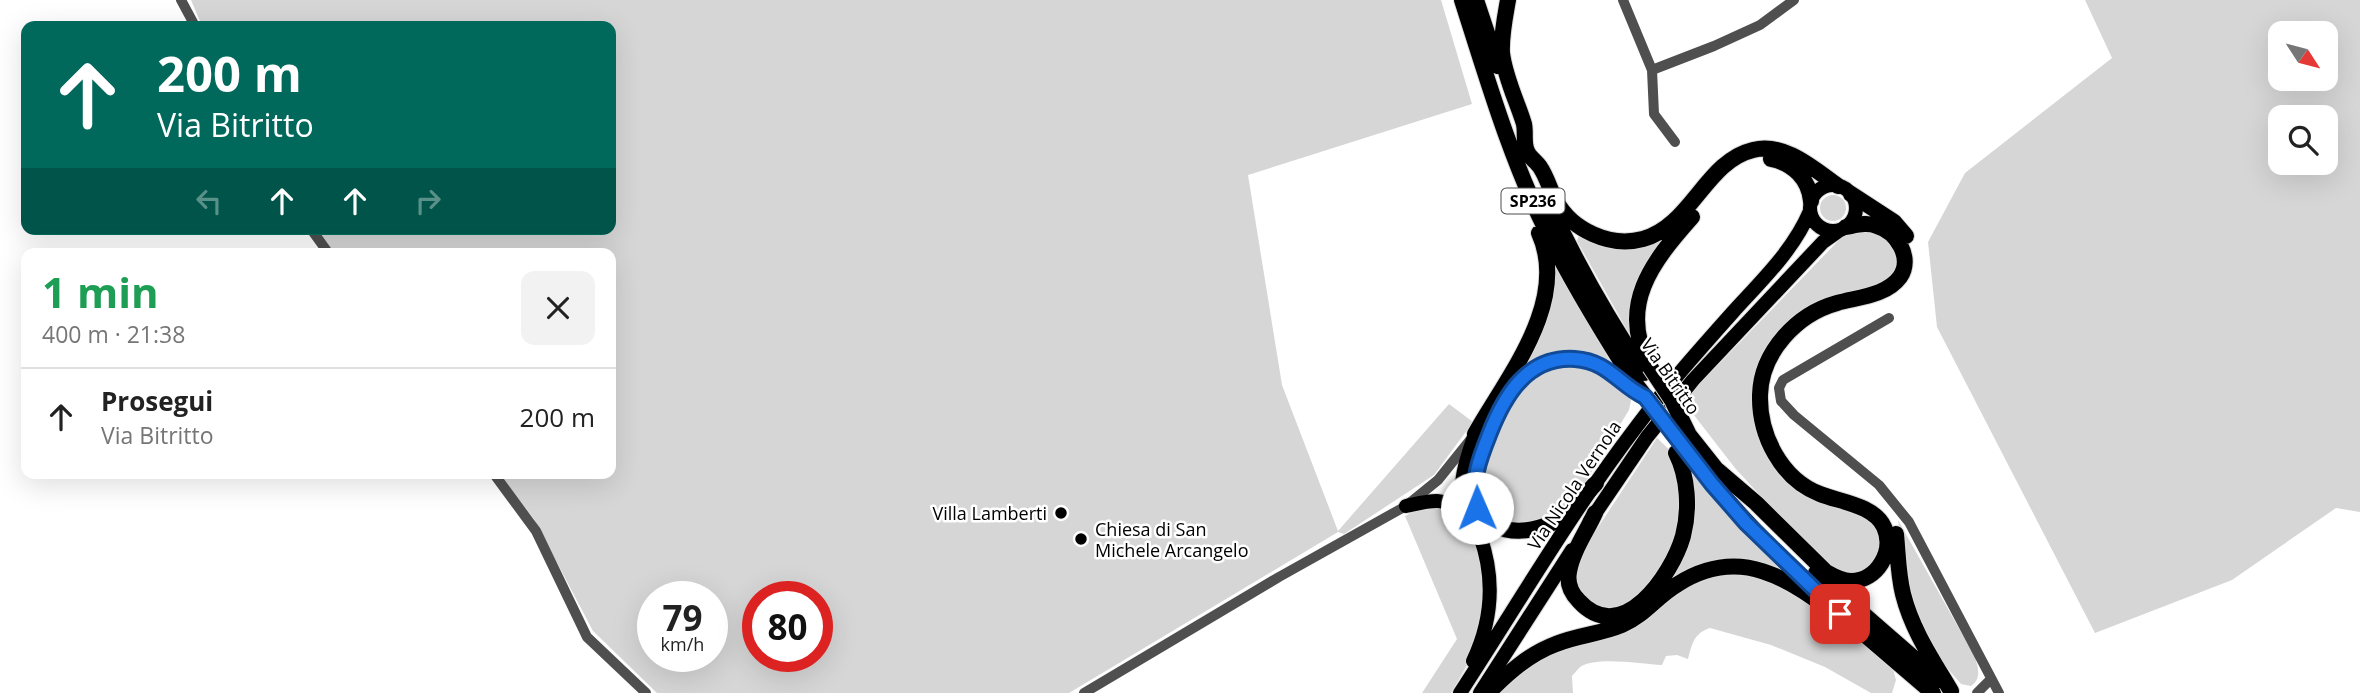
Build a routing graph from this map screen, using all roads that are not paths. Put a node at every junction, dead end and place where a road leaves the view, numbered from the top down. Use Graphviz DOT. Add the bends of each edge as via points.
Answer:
graph roads {
  1 [pos="181,0"];
  2 [pos="1462,0"];
  3 [pos="1476,0"];
  4 [pos="1508,0"];
  5 [pos="1623,0"];
  6 [pos="1794,0"];
  7 [pos="192,21"];
  8 [pos="1652,70"];
  9 [pos="1485,74"];
  10 [pos="1675,142"];
  11 [pos="1526,150"];
  12 [pos="1845,190"];
  13 [pos="1811,206"];
  14 [pos="1843,229"];
  15 [pos="1889,318"];
  16 [pos="1641,383"];
  17 [pos="1475,434"];
  18 [pos="1682,444"];
  19 [pos="1715,468"];
  20 [pos="498,479"];
  21 [pos="1596,483"];
  22 [pos="1406,506"];
  23 [pos="1466,511"];
  24 [pos="1595,513"];
  25 [pos="1858,630"];
  26 [pos="1991,680"];
  27 [pos="1953,692"];
  28 [pos="646,693"];
  29 [pos="1084,693"];
  30 [pos="1459,693"];
  31 [pos="1480,693"];
  32 [pos="1488,693"];
  33 [pos="1933,693"];
  34 [pos="1977,693"];
  35 [pos="1999,693"];
  1 -- 7 [label="street"];
  2 -- 9 [label="highway, Via Bitritto / SP236"];
  3 -- 11 [label="highway, Via Bitritto / SP236"];
  4 -- 11 [label="highway" via="1502,52 1525,128"];
  5 -- 8 [label="street"];
  6 -- 8 [label="street" via="1760,25"];
  8 -- 10 [label="street" via="1654,114"];
  9 -- 16 [label="highway, Via Bitritto / SP236" via="1546,230 1591,314"];
  9 -- 17 [label="highway" via="1484,97 1500,145 1542,240 1546,285 1533,334"];
  11 -- 12 [label="highway" via="1572,221 1601,238 1618,241 1641,240 1661,232 1732,159 1756,149 1783,152"];
  11 -- 16 [label="highway, Via Bitritto / SP236" via="1574,257"];
  12 -- 13 [label="main road" via="1832,185 1819,190"];
  12 -- 14 [label="main road" via="1856,208"];
  12 -- 27 [label="highway" via="1904,233 1911,244 1913,270 1889,298 1827,316 1794,339 1769,387 1772,421 1782,447 1800,470 1886,512 1894,524 1899,576 1909,613"];
  13 -- 14 [label="main road" via="1813,219 1824,229"];
  13 -- 16 [label="highway" via="1806,182 1778,160 1755,159 1729,175 1664,249 1643,283 1637,322"];
  13 -- 21 [label="main road, Via Nicola Vernola" via="1800,235 1783,257 1682,369"];
  14 -- 19 [label="highway" via="1862,223 1889,232 1905,256 1905,267 1889,288 1819,310 1794,326 1766,366 1760,386 1762,423 1784,468 1795,478 1817,493 1864,509 1884,526 1887,551 1883,562 1863,579 1838,579"];
  14 -- 24 [label="main road, Via Nicola Vernola" via="1824,242 1693,380"];
  15 -- 26 [label="street" via="1783,380 1781,401 1879,485 1909,522"];
  16 -- 18 [label="highway, Via Bitritto / SP236, bridge"];
  16 -- 18 [label="highway, Via Bitritto / SP236, bridge" via="1660,419"];
  16 -- 21 [label="highway" via="1575,359 1535,369 1506,396 1498,411 1478,462 1473,490 1485,520 1516,531 1558,520"];
  17 -- 22 [label="street" via="1438,480"];
  17 -- 23 [label="main road" via="1462,490"];
  18 -- 19 [label="highway, Via Bitritto / SP236"];
  18 -- 24 [label="highway" via="1686,495 1682,538 1674,560 1650,594 1633,610 1616,616 1587,609 1569,586 1573,560"];
  18 -- 25 [label="highway, Via Bitritto / SP236" via="1746,523"];
  19 -- 27 [label="highway, Via Bitritto / SP236" via="1832,588"];
  20 -- 28 [label="street" via="536,531 587,637"];
  21 -- 30 [label="main road, Via Nicola Vernola"];
  22 -- 23 [label="main road" via="1447,501"];
  22 -- 29 [label="street"];
  23 -- 30 [label="main road" via="1483,546 1490,596 1486,628"];
  24 -- 31 [label="main road, Via Nicola Vernola"];
  25 -- 32 [label="highway" via="1792,582 1748,567 1722,566 1678,583 1635,619 1534,655"];
  25 -- 33 [label="highway, Via Bitritto / SP236"];
  26 -- 34 [label="street"];
  26 -- 35 [label="street"];
}
